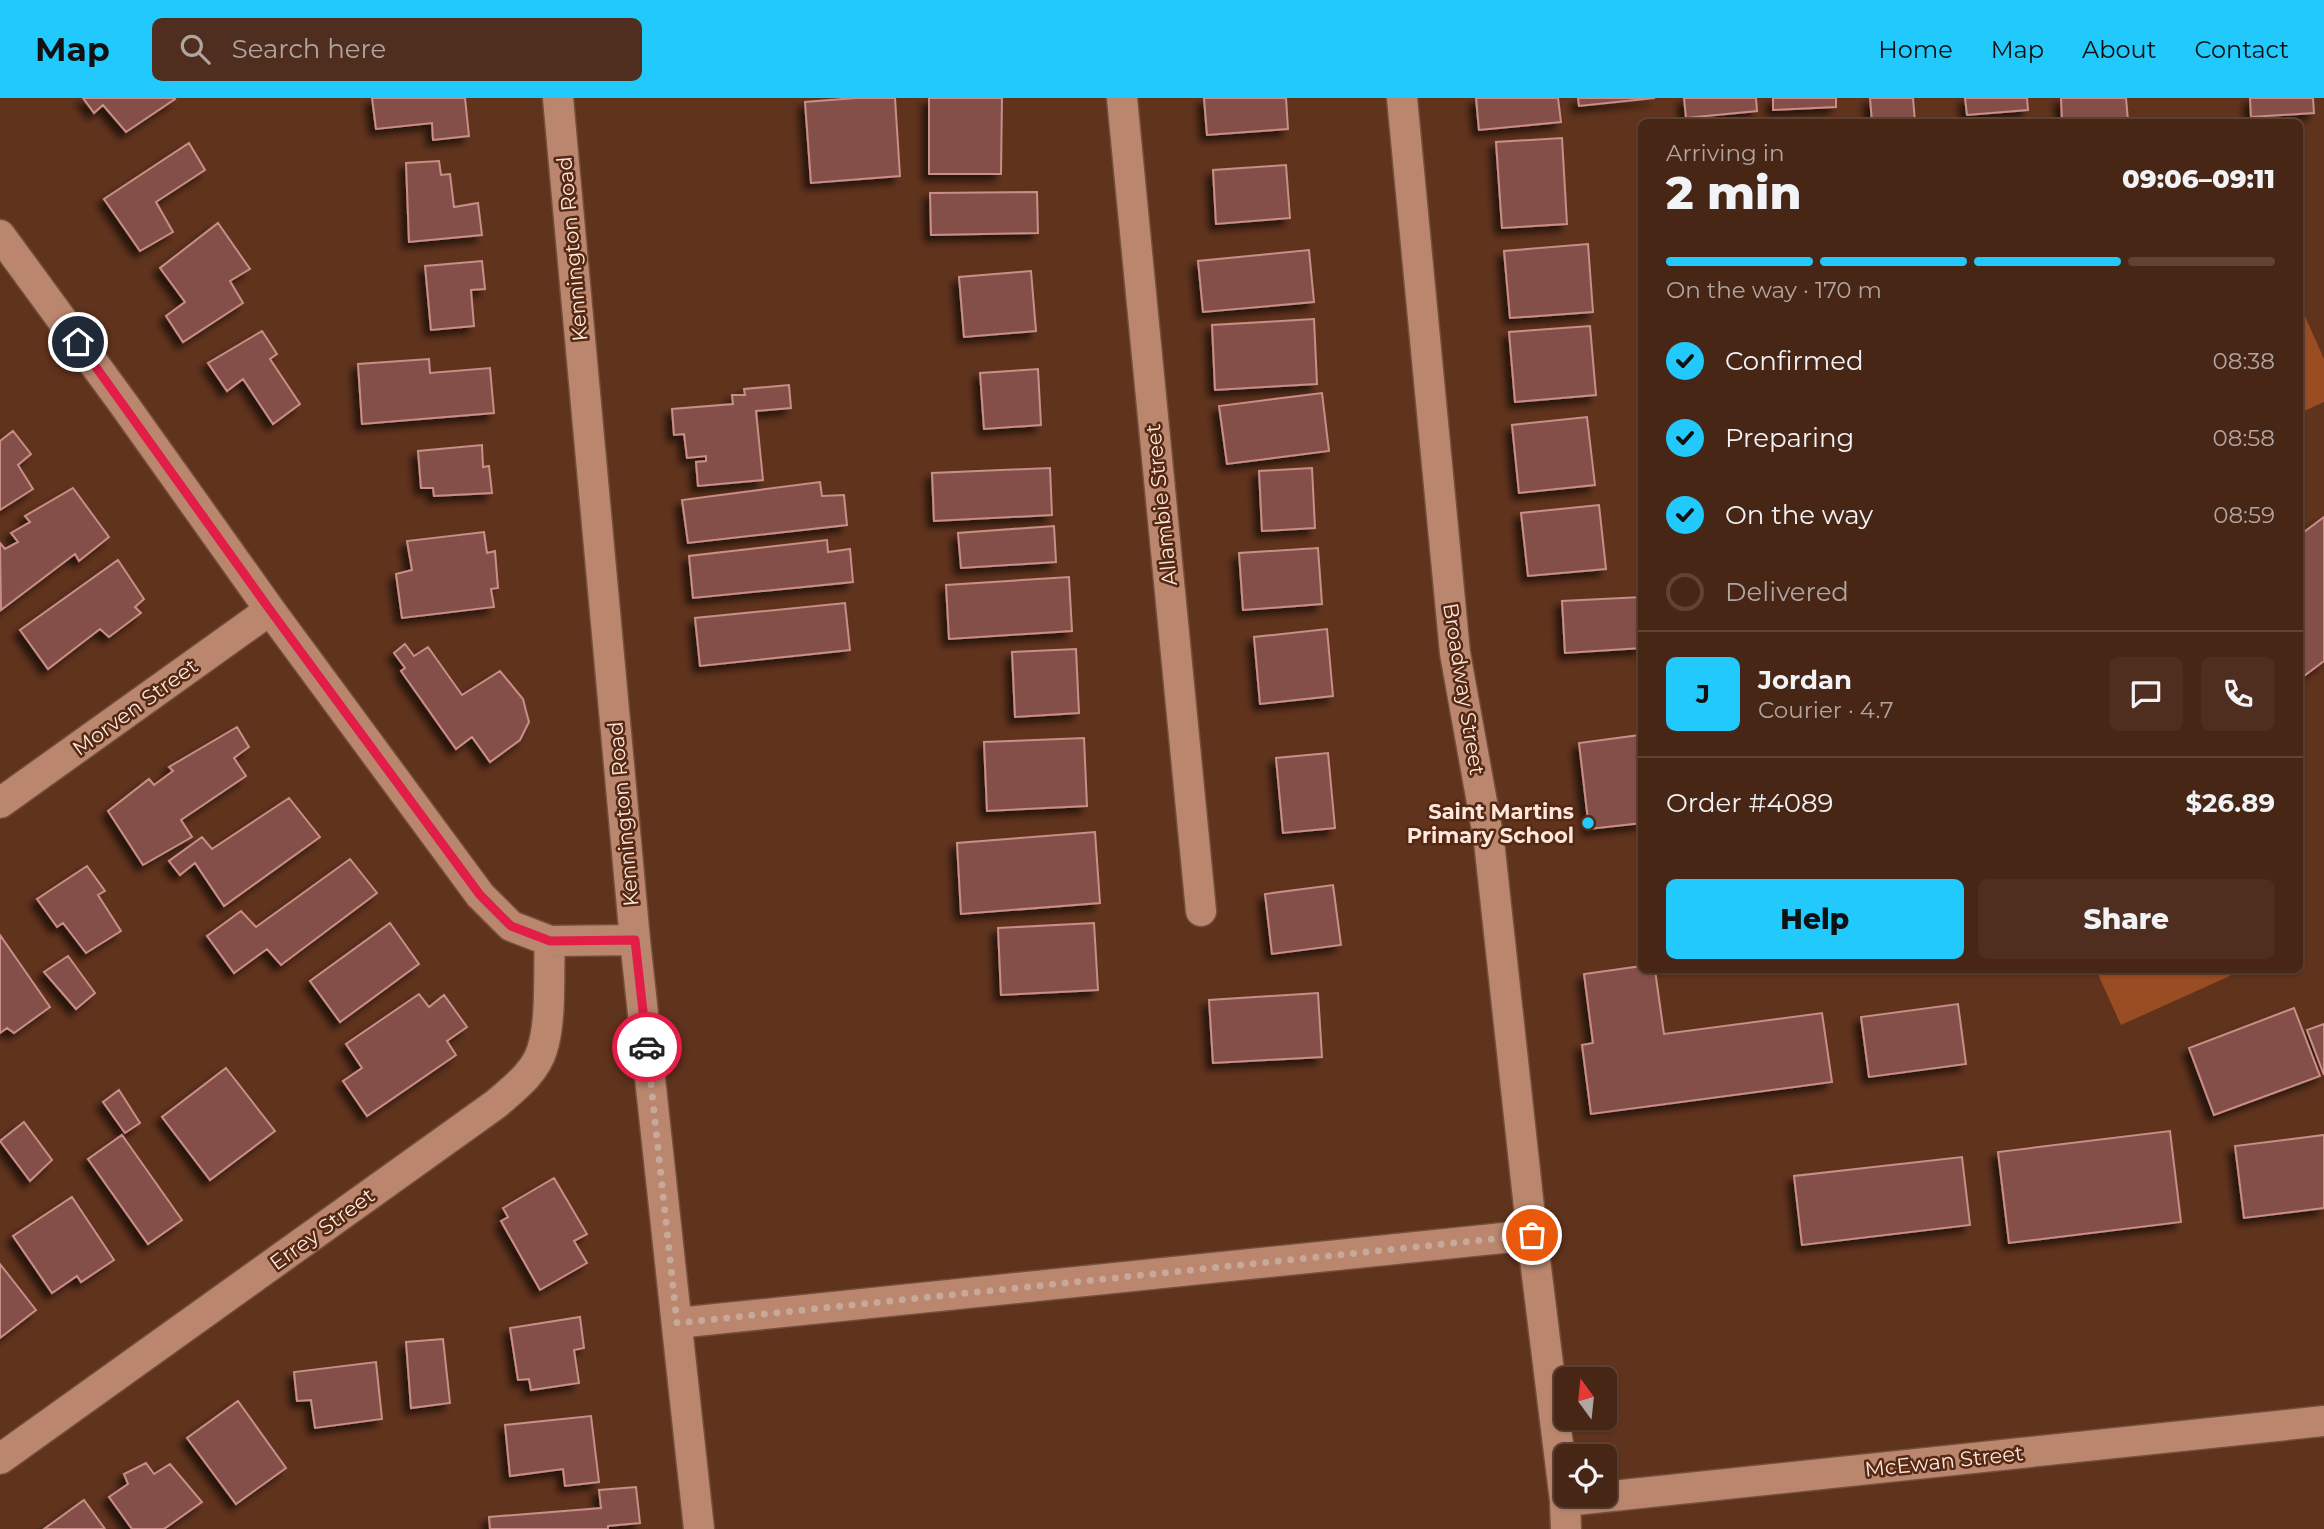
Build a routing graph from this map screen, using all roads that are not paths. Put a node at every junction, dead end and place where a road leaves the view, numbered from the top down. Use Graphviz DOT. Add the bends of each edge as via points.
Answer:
graph roads {
  1 [pos="558,98"];
  2 [pos="1122,98"];
  3 [pos="1402,98"];
  4 [pos="0,235"];
  5 [pos="270,610"];
  6 [pos="0,803"];
  7 [pos="1201,911"];
  8 [pos="635,940"];
  9 [pos="550,941"];
  10 [pos="1532,1235"];
  11 [pos="677,1323"];
  12 [pos="2324,1421"];
  13 [pos="0,1459"];
  14 [pos="1565,1515"];
  15 [pos="699,1529"];
  1 -- 8 [label="street, Kennington Road"];
  2 -- 7 [label="street, Allambie Street"];
  3 -- 10 [label="street, Broadway Street" via="1455,653 1489,842"];
  4 -- 5 [label="street"];
  5 -- 6 [label="street, Morven Street"];
  5 -- 9 [label="street" via="480,895 511,926"];
  8 -- 9 [label="street"];
  8 -- 11 [label="street, Kennington Road"];
  9 -- 13 [label="street, Errey Street" via="542,1052 524,1080"];
  10 -- 11 [label="street"];
  10 -- 14 [label="street, Broadway Street"];
  11 -- 15 [label="street, Kennington Road"];
  12 -- 14 [label="street, McEwan Street"];
}
